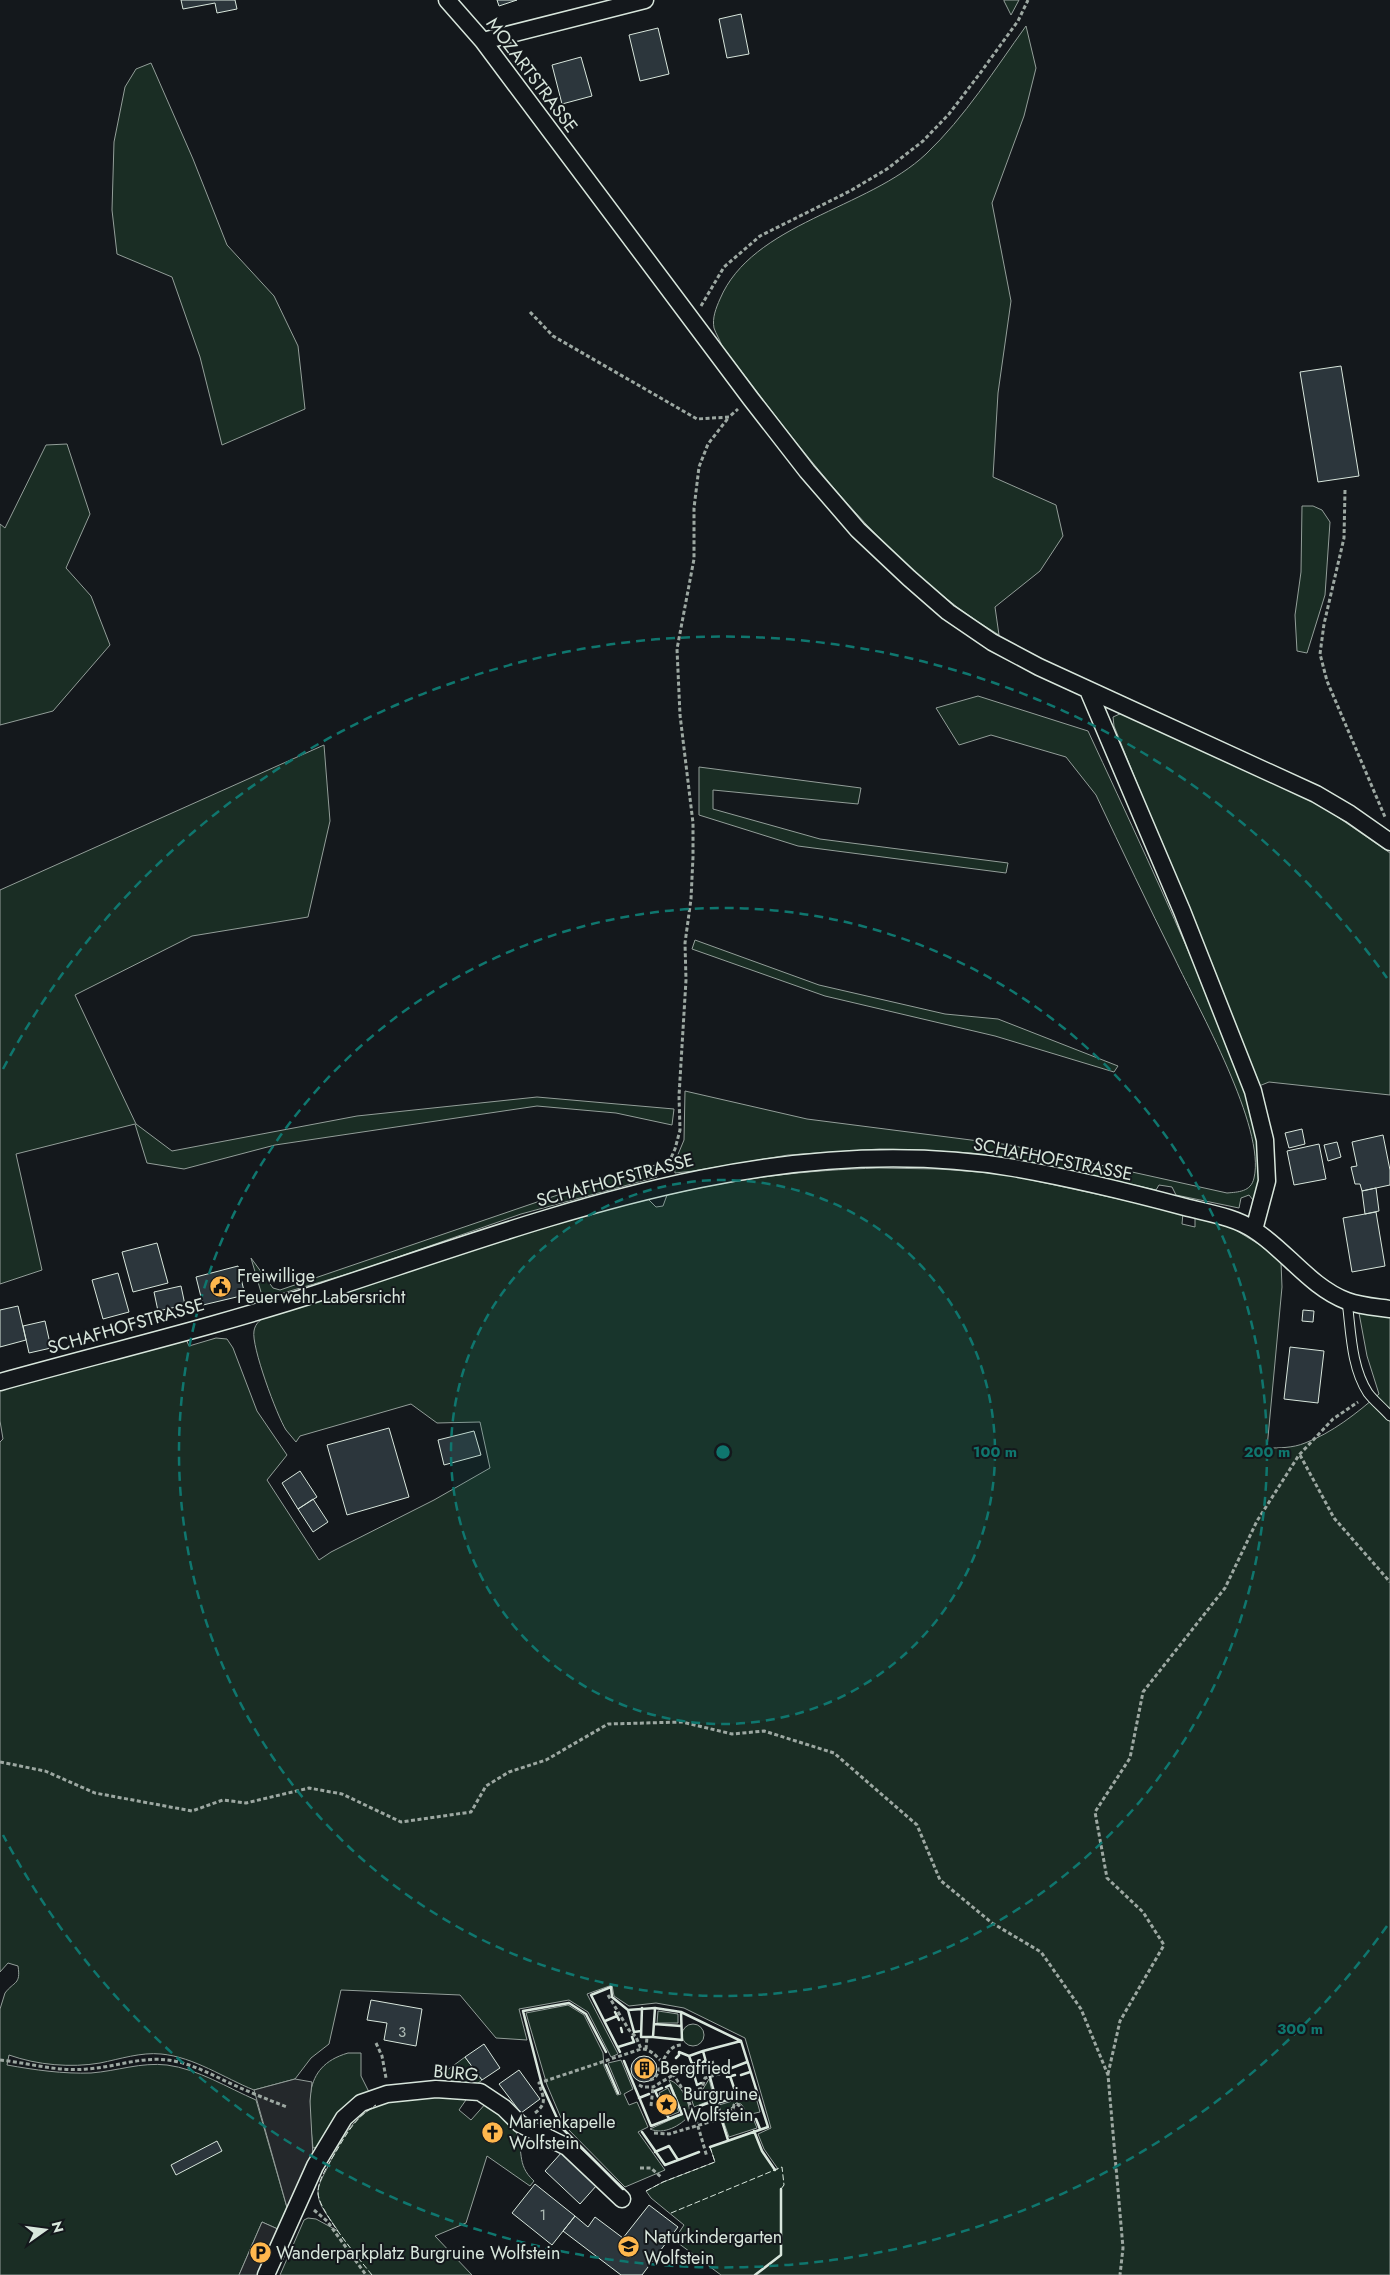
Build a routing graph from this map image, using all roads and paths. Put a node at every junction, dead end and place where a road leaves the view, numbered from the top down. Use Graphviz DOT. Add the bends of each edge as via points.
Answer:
graph roads {
  1 [pos="447,0"];
  2 [pos="645,0"];
  3 [pos="1028,0"];
  4 [pos="483,41"];
  5 [pos="530,312"];
  6 [pos="689,317"];
  7 [pos="750,400"];
  8 [pos="729,417"];
  9 [pos="1345,490"];
  10 [pos="1088,690"];
  11 [pos="1387,824"];
  12 [pos="1390,842"];
  13 [pos="662,1186"];
  14 [pos="1254,1230"];
  15 [pos="1347,1301"];
  16 [pos="1390,1310"];
  17 [pos="0,1382"];
  18 [pos="1369,1394"];
  19 [pos="1390,1416"];
  20 [pos="1299,1455"];
  21 [pos="1390,1582"];
  22 [pos="0,1762"];
  23 [pos="608,1995"];
  24 [pos="647,2037"];
  25 [pos="376,2043"];
  26 [pos="682,2045"];
  27 [pos="641,2049"];
  28 [pos="646,2049"];
  29 [pos="0,2059"];
  30 [pos="662,2062"];
  31 [pos="714,2062"];
  32 [pos="726,2072"];
  33 [pos="674,2074"];
  34 [pos="1108,2075"];
  35 [pos="650,2080"];
  36 [pos="386,2085"];
  37 [pos="639,2085"];
  38 [pos="653,2087"];
  39 [pos="686,2094"];
  40 [pos="287,2106"];
  41 [pos="651,2106"];
  42 [pos="752,2116"];
  43 [pos="520,2124"];
  44 [pos="698,2125"];
  45 [pos="654,2133"];
  46 [pos="707,2157"];
  47 [pos="640,2168"];
  48 [pos="661,2177"];
  49 [pos="622,2199"];
  50 [pos="327,2221"];
  51 [pos="266,2275"];
  52 [pos="366,2275"];
  53 [pos="1120,2275"];
  1 -- 4 [label="street, MOZARTSTRASSE"];
  2 -- 4 [label="street"];
  3 -- 6 [label="path" via="1018,21 981,72 924,141 887,169 760,236 724,267 704,303"];
  4 -- 6 [label="street, MOZARTSTRASSE"];
  5 -- 8 [label="path" via="553,336 690,415 697,418"];
  6 -- 7 [label="street, MOZARTSTRASSE"];
  7 -- 8 [label="path"];
  7 -- 10 [label="street, MOZARTSTRASSE" via="858,530 948,612 992,642"];
  8 -- 13 [label="path" via="708,444 699,467 694,508 694,559 678,649 680,714 693,823 693,857 685,943 680,1130"];
  9 -- 11 [label="path" via="1344,538 1320,654 1327,681"];
  10 -- 12 [label="street, MOZARTSTRASSE" via="1316,794"];
  10 -- 14 [label="street" via="1182,911 1253,1091 1265,1140 1267,1181"];
  13 -- 14 [label="street, SCHAFHOFSTRASSE" via="723,1173 839,1160 976,1162 1164,1201 1232,1220"];
  13 -- 17 [label="street, SCHAFHOFSTRASSE" via="507,1230 319,1293"];
  14 -- 15 [label="street, SCHAFHOFSTRASSE" via="1306,1274"];
  15 -- 16 [label="street"];
  15 -- 18 [label="lane" via="1356,1362"];
  18 -- 19 [label="lane"];
  18 -- 20 [label="path" via="1333,1419"];
  20 -- 21 [label="path" via="1334,1518"];
  20 -- 34 [label="path" via="1257,1521 1225,1588 1143,1692 1130,1758 1095,1812 1107,1878 1143,1912 1164,1944 1120,2021"];
  22 -- 34 [label="path" via="45,1771 96,1793 192,1811 223,1800 246,1803 309,1788 342,1794 401,1822 471,1812 486,1786 509,1772 546,1760 608,1724 682,1722 732,1734 764,1731 834,1753 917,1825 940,1880 992,1923 1041,1952 1081,2009"];
  23 -- 27 [label="path"];
  24 -- 28 [label="path"];
  25 -- 36 [label="path" via="382,2056"];
  26 -- 30 [label="path" via="674,2047"];
  27 -- 28 [label="path"];
  27 -- 43 [label="path" via="540,2083 543,2105"];
  28 -- 30 [label="path"];
  29 -- 40 [label="path" via="68,2070 155,2059 174,2061"];
  30 -- 33 [label="path"];
  30 -- 35 [label="path" via="655,2078"];
  31 -- 33 [label="path"];
  32 -- 39 [label="path" via="705,2078 702,2088"];
  33 -- 38 [label="path"];
  33 -- 39 [label="path"];
  34 -- 53 [label="path" via="1123,2248"];
  37 -- 38 [label="path"];
  38 -- 41 [label="path"];
  39 -- 44 [label="path"];
  42 -- 44 [label="path" via="726,2117"];
  43 -- 49 [label="street, BURG" via="567,2147"];
  43 -- 51 [label="street, BURG" via="480,2092 436,2089 387,2094 361,2103 351,2110 333,2134 315,2166"];
  44 -- 45 [label="path" via="669,2134"];
  44 -- 46 [label="path"];
  47 -- 48 [label="path" via="651,2168"];
  50 -- 52 [label="path"];
}
